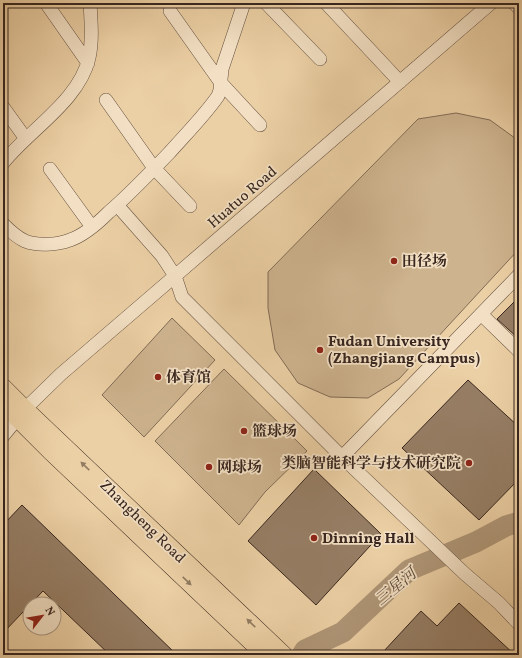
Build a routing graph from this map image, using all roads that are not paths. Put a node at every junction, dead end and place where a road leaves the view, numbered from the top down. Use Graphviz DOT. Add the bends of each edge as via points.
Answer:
graph roads {
  1 [pos="46,3"];
  2 [pos="90,3"];
  3 [pos="244,3"];
  4 [pos="266,3"];
  5 [pos="326,3"];
  6 [pos="491,3"];
  7 [pos="514,3"];
  8 [pos="519,8"];
  9 [pos="170,11"];
  10 [pos="320,59"];
  11 [pos="88,63"];
  12 [pos="400,82"];
  13 [pos="221,83"];
  14 [pos="106,100"];
  15 [pos="3,107"];
  16 [pos="260,125"];
  17 [pos="26,139"];
  18 [pos="3,163"];
  19 [pos="154,168"];
  20 [pos="50,169"];
  21 [pos="117,205"];
  22 [pos="190,206"];
  23 [pos="3,224"];
  24 [pos="92,227"];
  25 [pos="519,275"];
  26 [pos="175,276"];
  27 [pos="481,314"];
  28 [pos="519,351"];
  29 [pos="3,387"];
  30 [pos="3,404"];
  31 [pos="21,414"];
  32 [pos="3,436"];
  33 [pos="342,457"];
  34 [pos="519,624"];
  35 [pos="276,653"];
  1 -- 11 [label="street"];
  2 -- 11 [label="street" via="91,37"];
  3 -- 13 [label="street" via="222,69"];
  4 -- 10 [label="street"];
  5 -- 12 [label="street"];
  6 -- 12 [label="street, Huatuo Road"];
  7 -- 8 [label="street"];
  9 -- 13 [label="street"];
  11 -- 17 [label="street" via="76,86 64,101"];
  12 -- 26 [label="street, Huatuo Road"];
  13 -- 16 [label="street"];
  13 -- 19 [label="street" via="218,96"];
  14 -- 19 [label="street"];
  15 -- 17 [label="street"];
  17 -- 18 [label="street"];
  19 -- 21 [label="street"];
  19 -- 22 [label="street"];
  20 -- 24 [label="street"];
  21 -- 24 [label="street"];
  21 -- 26 [label="street" via="162,256"];
  23 -- 24 [label="street" via="14,235 36,244 69,241"];
  25 -- 27 [label="street"];
  26 -- 31 [label="street, Huatuo Road" via="61,374"];
  26 -- 33 [label="street" via="182,297"];
  27 -- 28 [label="street"];
  27 -- 33 [label="street"];
  29 -- 31 [label="main road, Zhangheng Road"];
  30 -- 31 [label="main road, Zhangheng Road"];
  31 -- 32 [label="street, Huatuo Road"];
  31 -- 35 [label="main road, Zhangheng Road"];
  33 -- 34 [label="street"];
}
